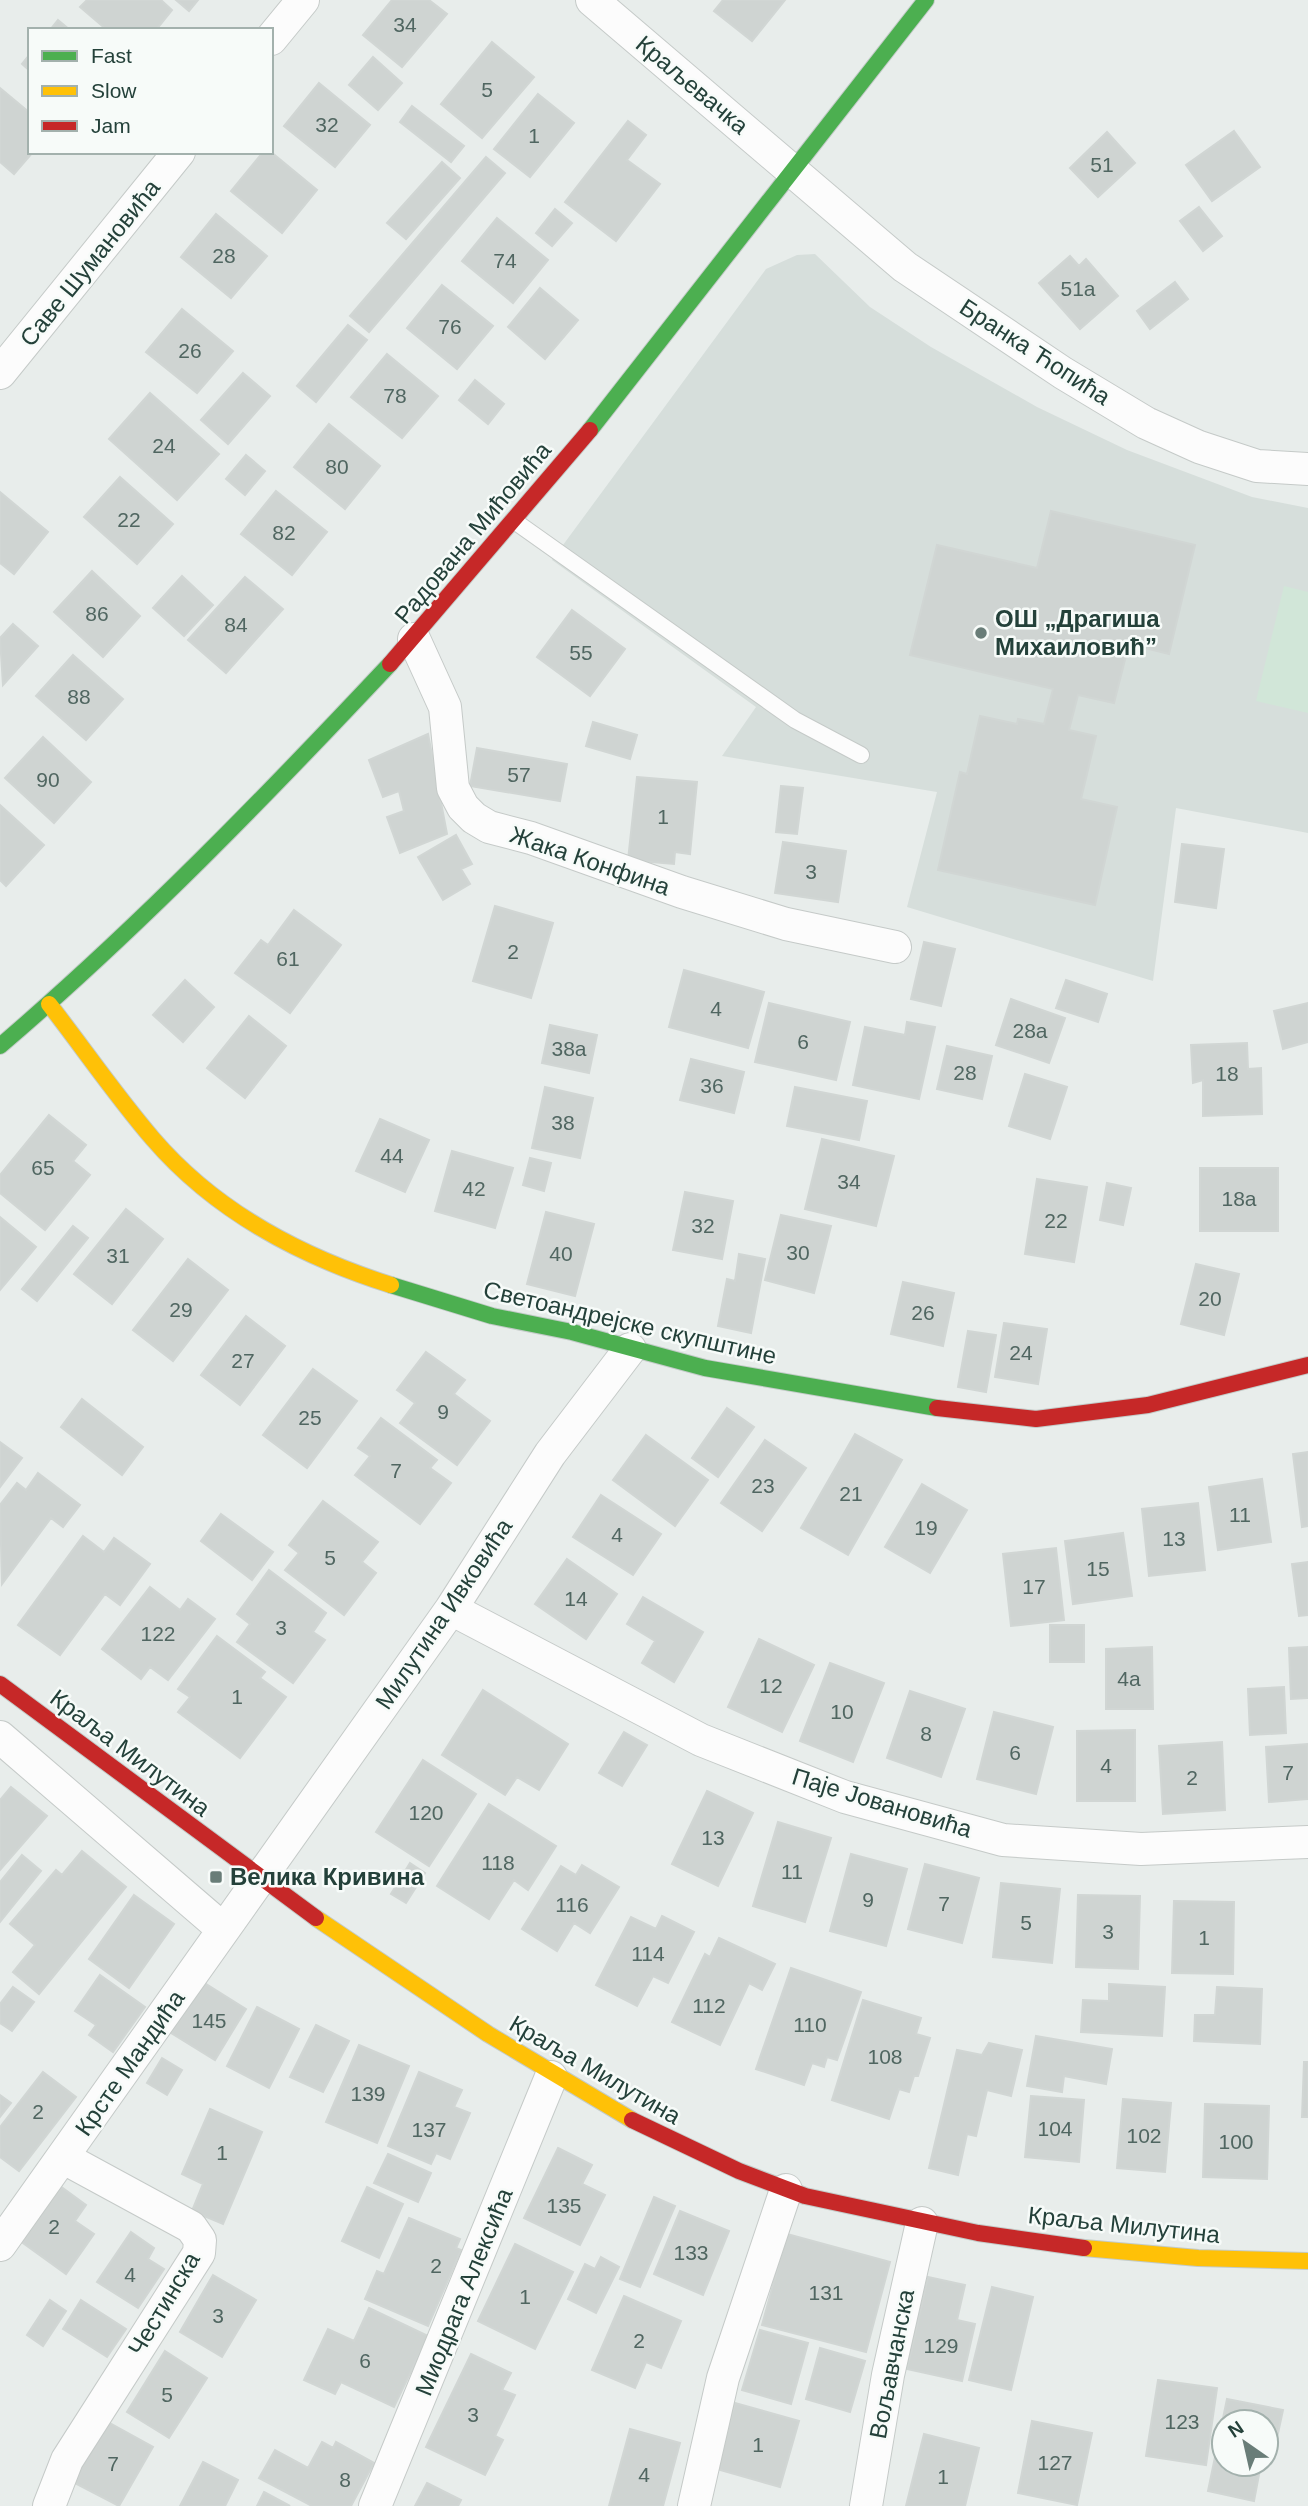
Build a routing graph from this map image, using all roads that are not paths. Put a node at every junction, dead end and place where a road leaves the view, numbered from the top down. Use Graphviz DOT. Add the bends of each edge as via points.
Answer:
graph roads {
  1 [pos="303,0"];
  2 [pos="592,0"];
  3 [pos="926,0"];
  4 [pos="273,37"];
  5 [pos="177,154"];
  6 [pos="793,171"];
  7 [pos="0,373"];
  8 [pos="1308,469"];
  9 [pos="513,520"];
  10 [pos="414,639"];
  11 [pos="861,755"];
  12 [pos="895,947"];
  13 [pos="49,1004"];
  14 [pos="0,1046"];
  15 [pos="630,1349"];
  16 [pos="1308,1365"];
  17 [pos="451,1609"];
  18 [pos="0,1684"];
  19 [pos="0,1737"];
  20 [pos="1308,1842"];
  21 [pos="258,1879"];
  22 [pos="223,1929"];
  23 [pos="551,2077"];
  24 [pos="64,2158"];
  25 [pos="786,2190"];
  26 [pos="922,2223"];
  27 [pos="0,2245"];
  28 [pos="1308,2260"];
  29 [pos="49,2506"];
  30 [pos="375,2506"];
  31 [pos="694,2506"];
  32 [pos="866,2506"];
  1 -- 4 [label="street"];
  2 -- 6 [label="street, Краљевачка"];
  3 -- 6 [label="street, Радована Мићовића"];
  5 -- 7 [label="street, Саве Шумановића"];
  6 -- 8 [label="street, Бранка Ћопића" via="905,267 1146,423 1257,466"];
  6 -- 9 [label="street, Радована Мићовића" via="575,449"];
  9 -- 10 [label="street, Радована Мићовића"];
  9 -- 11 [label="lane" via="795,720"];
  10 -- 12 [label="street, Жака Конфина" via="445,707 453,788 474,818 489,827 786,924"];
  10 -- 13 [label="street, Радована Мићовића" via="293,767"];
  13 -- 14 [label="street, Радована Мићовића"];
  13 -- 15 [label="street, Светоандрејске скупштине" via="154,1140 204,1188 298,1250 382,1284"];
  15 -- 16 [label="street, Светоандрејске скупштине" via="705,1368 940,1409 1036,1419 1148,1405"];
  15 -- 17 [label="street, Милутина Ивковића" via="550,1454"];
  17 -- 20 [label="street, Паје Јовановића" via="701,1740 845,1797 989,1837 1141,1849"];
  17 -- 21 [label="street, Милутина Ивковића"];
  18 -- 21 [label="street, Краља Милутина"];
  19 -- 22 [label="street"];
  21 -- 22 [label="street, Крсте Мандића"];
  21 -- 23 [label="street, Краља Милутина"];
  22 -- 24 [label="street, Крсте Мандића"];
  23 -- 25 [label="street, Краља Милутина" via="637,2125"];
  23 -- 30 [label="street, Миодрага Алексића"];
  24 -- 27 [label="street, Крсте Мандића"];
  24 -- 29 [label="street, Честинска" via="191,2227 200,2240 199,2253 67,2460"];
  25 -- 26 [label="street, Краља Милутина"];
  25 -- 31 [label="street" via="723,2378"];
  26 -- 28 [label="street, Краља Милутина" via="1110,2250"];
  26 -- 32 [label="street, Вољавчанска" via="888,2375"];
}
